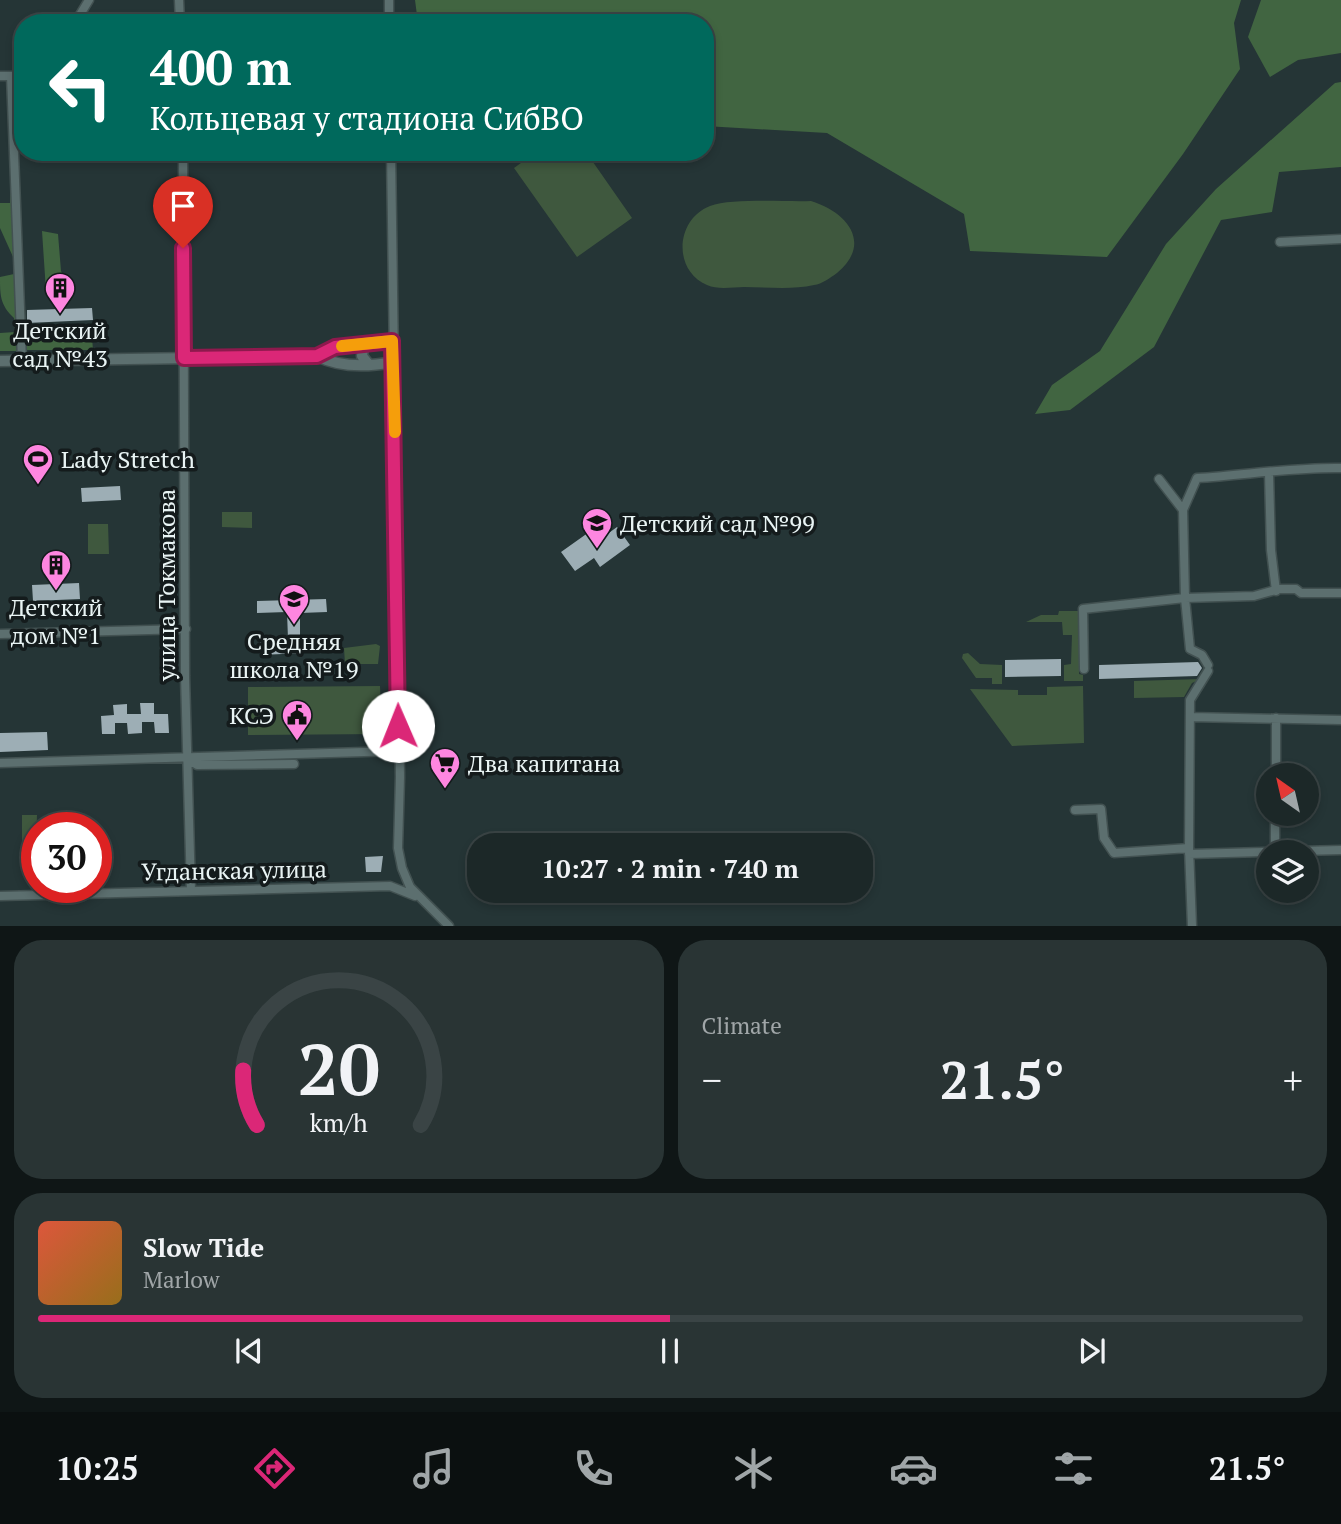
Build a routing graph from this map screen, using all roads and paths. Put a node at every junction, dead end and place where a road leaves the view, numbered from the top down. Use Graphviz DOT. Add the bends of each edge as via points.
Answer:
graph roads {
  1 [pos="0,76"];
  2 [pos="11,76"];
  3 [pos="14,154"];
  4 [pos="14,161"];
  5 [pos="183,161"];
  6 [pos="391,161"];
  7 [pos="1341,239"];
  8 [pos="1280,242"];
  9 [pos="392,341"];
  10 [pos="372,342"];
  11 [pos="317,356"];
  12 [pos="184,358"];
  13 [pos="0,361"];
  14 [pos="22,361"];
  15 [pos="393,362"];
  16 [pos="373,365"];
  17 [pos="1341,468"];
  18 [pos="1269,474"];
  19 [pos="1159,479"];
  20 [pos="1183,510"];
  21 [pos="1276,590"];
  22 [pos="1341,593"];
  23 [pos="1185,598"];
  24 [pos="186,629"];
  25 [pos="0,634"];
  26 [pos="1084,669"];
  27 [pos="1190,717"];
  28 [pos="1276,718"];
  29 [pos="1341,720"];
  30 [pos="398,751"];
  31 [pos="187,758"];
  32 [pos="0,763"];
  33 [pos="1276,763"];
  34 [pos="294,764"];
  35 [pos="1075,810"];
  36 [pos="1319,850"];
  37 [pos="1341,850"];
  38 [pos="1189,851"];
  39 [pos="1256,851"];
  40 [pos="191,891"];
  41 [pos="0,896"];
  42 [pos="423,901"];
  43 [pos="449,926"];
  44 [pos="1192,926"];
  1 -- 2 [label="street"];
  2 -- 3 [label="street"];
  4 -- 14 [label="street"];
  5 -- 12 [label="street, улица Токмакова"];
  6 -- 9 [label="street"];
  7 -- 8 [label="street"];
  9 -- 10 [label="street"];
  9 -- 15 [label="street"];
  10 -- 11 [label="street" via="335,347"];
  10 -- 16 [label="street" via="363,348 362,356"];
  10 -- 16 [label="street" via="384,351 382,360"];
  11 -- 12 [label="street"];
  11 -- 16 [label="street" via="333,364"];
  12 -- 14 [label="street"];
  12 -- 24 [label="street, улица Токмакова"];
  13 -- 14 [label="street"];
  15 -- 16 [label="street"];
  15 -- 30 [label="street"];
  17 -- 18 [label="street" via="1298,467"];
  18 -- 20 [label="street" via="1197,478"];
  18 -- 21 [label="street"];
  19 -- 20 [label="street"];
  20 -- 23 [label="street"];
  21 -- 22 [label="street"];
  21 -- 23 [label="street" via="1254,596"];
  23 -- 26 [label="street" via="1083,609"];
  23 -- 27 [label="street" via="1190,649 1202,655 1208,668 1190,700"];
  24 -- 25 [label="street"];
  24 -- 31 [label="street, улица Токмакова"];
  27 -- 28 [label="street"];
  27 -- 38 [label="street"];
  28 -- 29 [label="street"];
  28 -- 33 [label="street"];
  30 -- 31 [label="street"];
  30 -- 42 [label="street" via="398,848 406,878"];
  31 -- 32 [label="street"];
  31 -- 34 [label="street" via="197,765"];
  31 -- 40 [label="street, улица Токмакова"];
  35 -- 38 [label="street" via="1101,810 1104,838 1114,853"];
  36 -- 37 [label="street"];
  38 -- 39 [label="street"];
  38 -- 44 [label="street"];
  40 -- 41 [label="street, Угданская улица"];
  40 -- 42 [label="street, Угданская улица" via="390,886"];
  42 -- 43 [label="street"];
}
